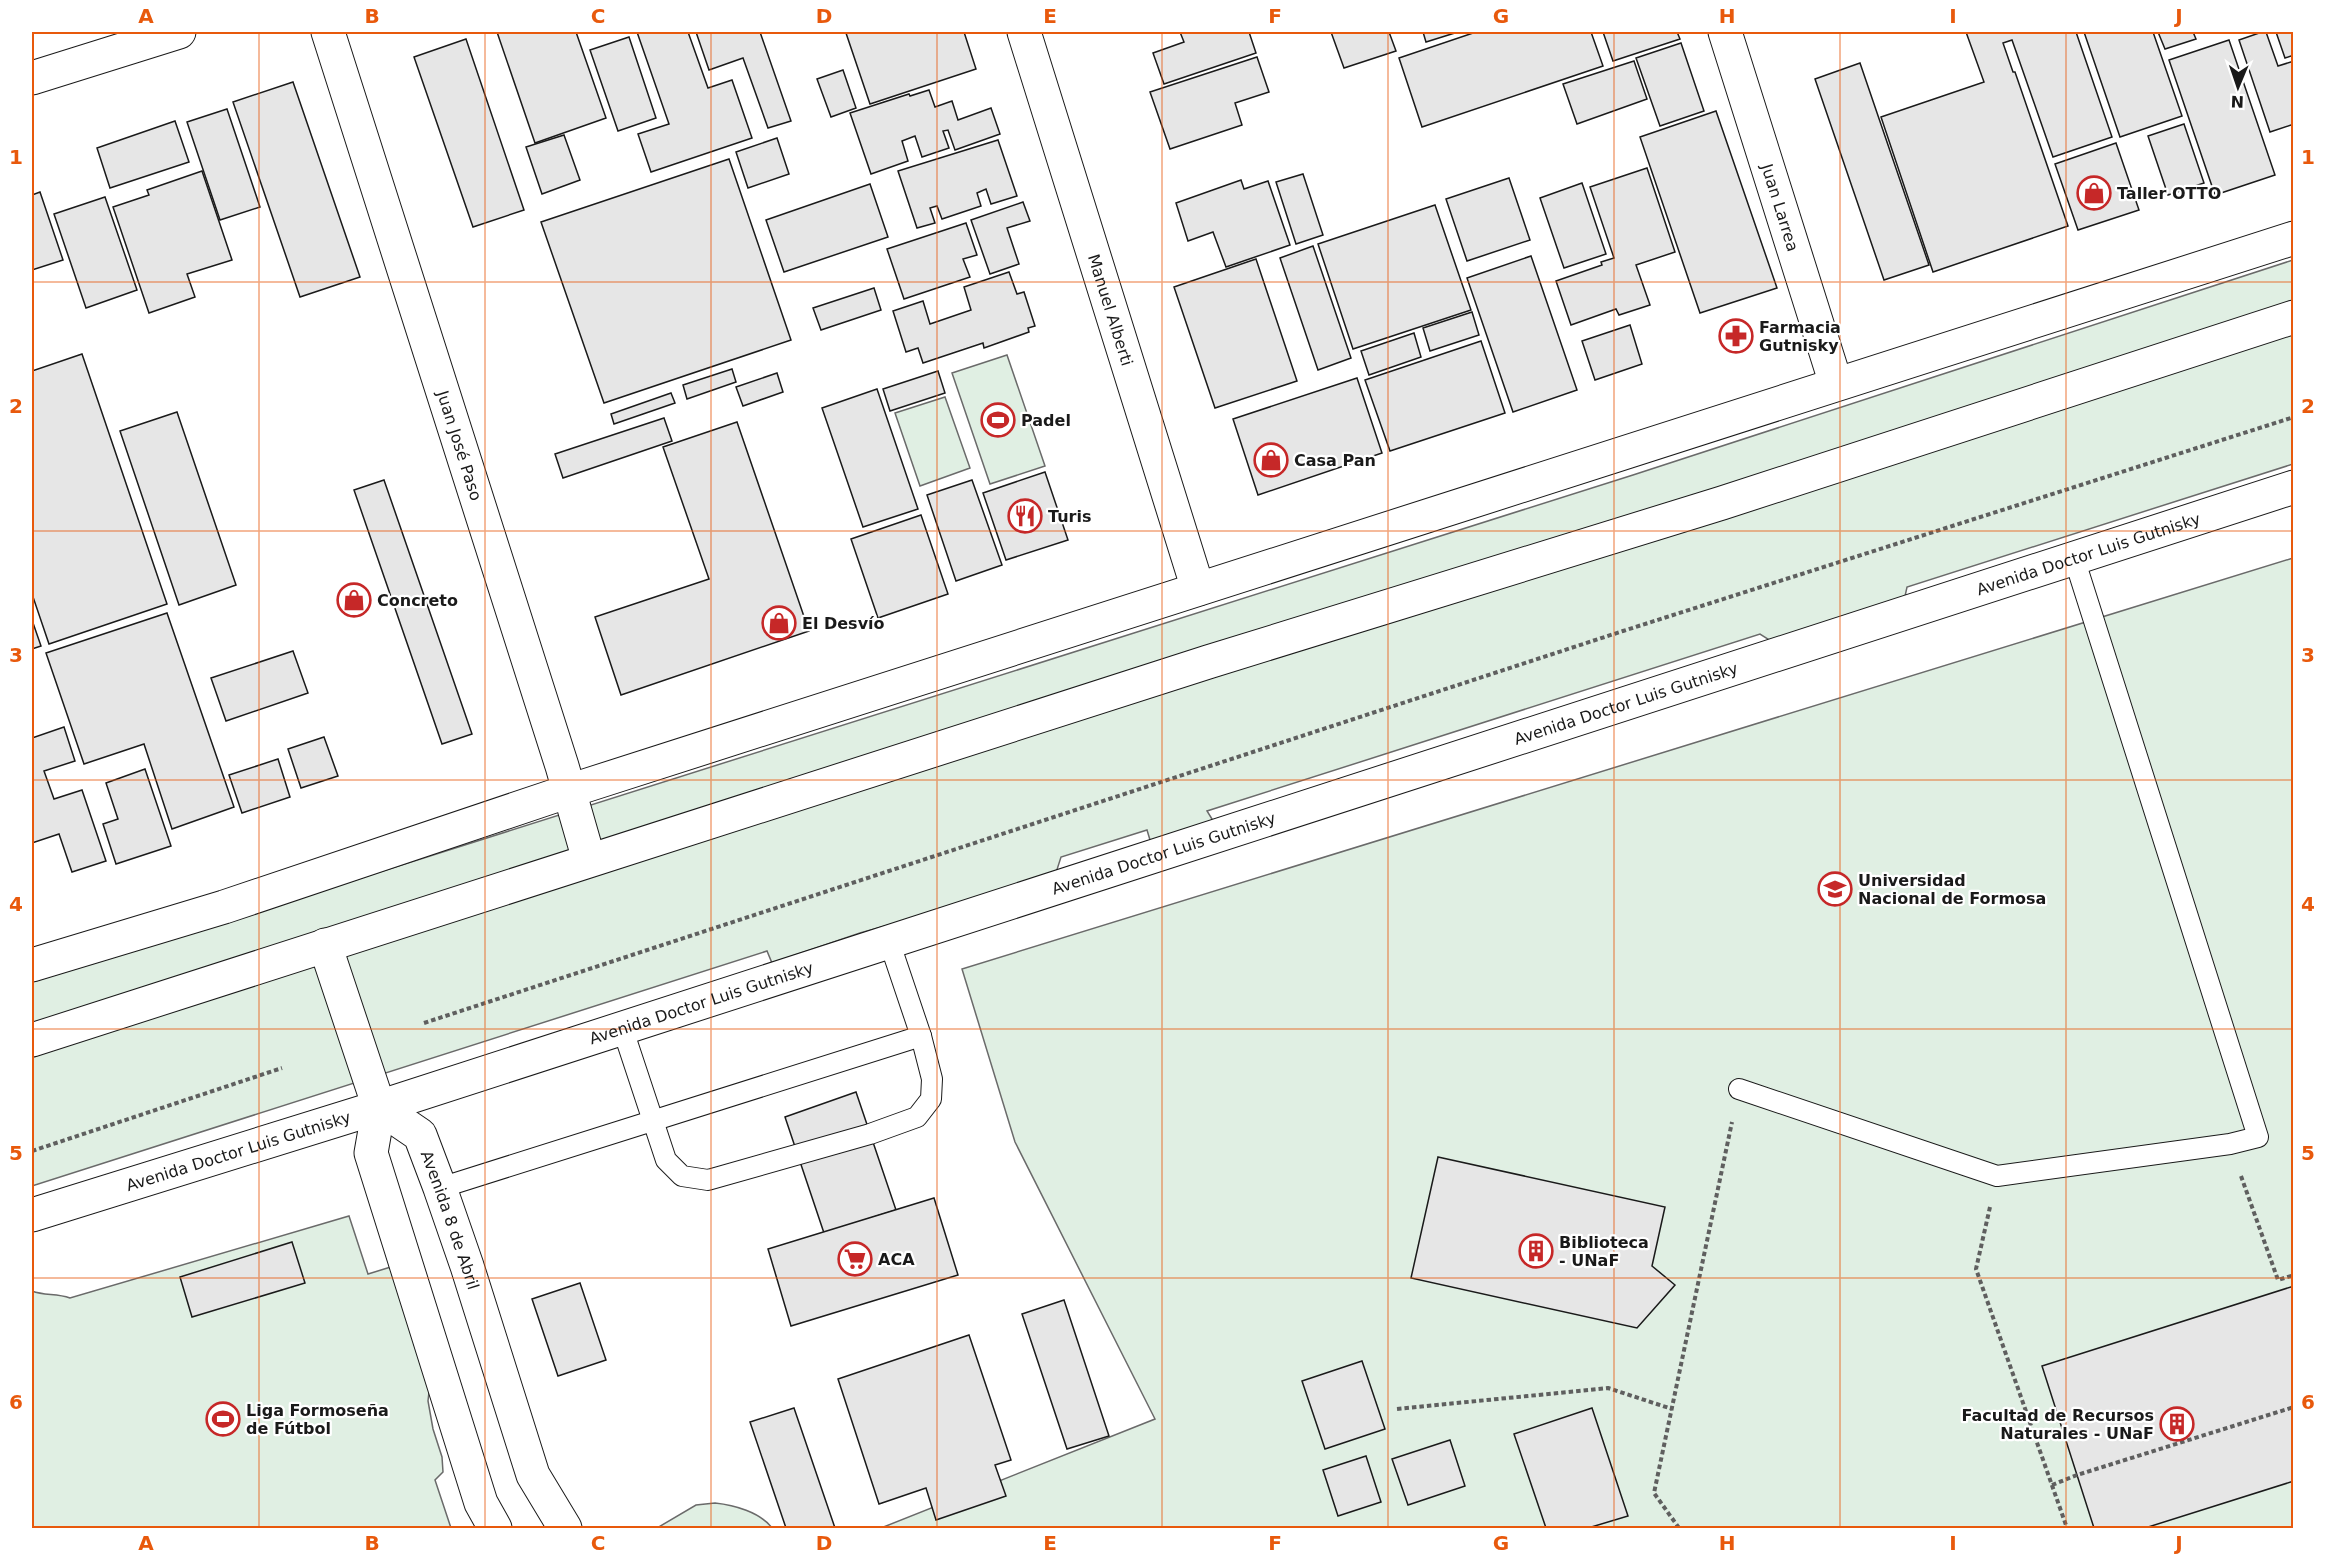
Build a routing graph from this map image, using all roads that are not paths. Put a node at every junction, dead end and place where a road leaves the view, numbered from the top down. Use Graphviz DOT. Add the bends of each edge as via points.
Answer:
graph roads {
  1 [pos="179,32"];
  2 [pos="328,32"];
  3 [pos="1024,32"];
  4 [pos="1725,32"];
  5 [pos="32,78"];
  6 [pos="2294,238"];
  7 [pos="2294,317"];
  8 [pos="1836,384"];
  9 [pos="2294,487"];
  10 [pos="2074,558"];
  11 [pos="1198,589"];
  12 [pos="569,791"];
  13 [pos="589,860"];
  14 [pos="889,941"];
  15 [pos="325,945"];
  16 [pos="32,965"];
  17 [pos="622,1027"];
  18 [pos="921,1036"];
  19 [pos="32,1040"];
  20 [pos="1739,1089"];
  21 [pos="379,1107"];
  22 [pos="652,1121"];
  23 [pos="440,1188"];
  24 [pos="32,1215"];
  25 [pos="495,1528"];
  26 [pos="565,1528"];
  1 -- 5 [label="main road"];
  2 -- 12 [label="main road, Juan José Paso"];
  3 -- 11 [label="main road, Manuel Alberti"];
  4 -- 8 [label="main road, Juan Larrea"];
  6 -- 8 [label="main road"];
  7 -- 13 [label="main road" via="1722,504 1219,658"];
  8 -- 11 [label="main road"];
  9 -- 10 [label="main road, Avenida Doctor Luis Gutnisky"];
  10 -- 14 [label="main road, Avenida Doctor Luis Gutnisky"];
  10 -- 20 [label="lane" via="2258,1137 1997,1176"];
  11 -- 12 [label="main road"];
  12 -- 13 [label="main road, Juan José Paso"];
  12 -- 16 [label="main road" via="224,906"];
  13 -- 15 [label="main road"];
  14 -- 17 [label="main road, Avenida Doctor Luis Gutnisky"];
  14 -- 18 [label="lane"];
  15 -- 19 [label="main road"];
  15 -- 21 [label="main road"];
  17 -- 21 [label="main road, Avenida Doctor Luis Gutnisky"];
  17 -- 22 [label="lane"];
  18 -- 22 [label="lane"];
  18 -- 22 [label="lane" via="932,1079 931,1099 917,1117 870,1134 708,1180 682,1176 666,1160"];
  21 -- 23 [label="main road, Avenida 8 de Abril" via="420,1136"];
  21 -- 24 [label="main road, Avenida Doctor Luis Gutnisky"];
  21 -- 25 [label="main road" via="371,1153 481,1503"];
  22 -- 23 [label="lane"];
  23 -- 26 [label="main road, Avenida 8 de Abril" via="533,1475"];
}
